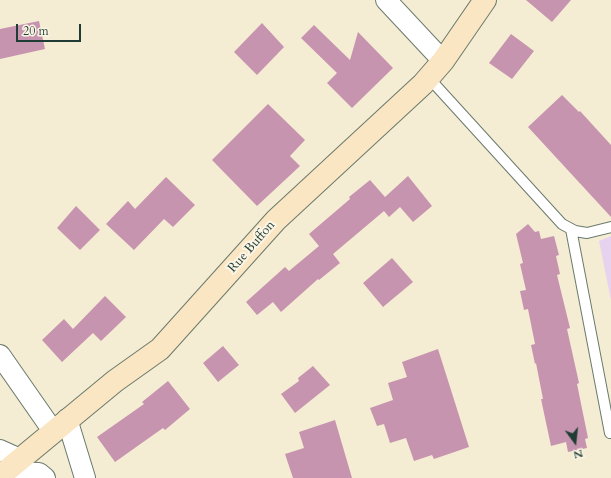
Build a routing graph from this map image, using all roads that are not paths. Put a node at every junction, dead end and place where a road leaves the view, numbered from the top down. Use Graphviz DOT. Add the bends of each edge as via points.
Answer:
graph roads {
  1 [pos="386,0"];
  2 [pos="485,0"];
  3 [pos="443,61"];
  4 [pos="429,78"];
  5 [pos="611,227"];
  6 [pos="571,229"];
  7 [pos="0,356"];
  8 [pos="60,425"];
  9 [pos="610,433"];
  10 [pos="0,450"];
  11 [pos="8,469"];
  12 [pos="45,478"];
  13 [pos="85,478"];
  1 -- 3 [label="street"];
  2 -- 3 [label="main road, Rue Buffon"];
  3 -- 4 [label="main road, Rue Buffon"];
  4 -- 6 [label="lane" via="562,224"];
  4 -- 8 [label="main road, Rue Buffon" via="276,220 160,349"];
  5 -- 6 [label="lane" via="587,233"];
  6 -- 9 [label="lane"];
  7 -- 8 [label="street"];
  8 -- 11 [label="main road, Rue Buffon"];
  8 -- 13 [label="street"];
  10 -- 11 [label="street"];
  11 -- 12 [label="street" via="39,474"];
}
